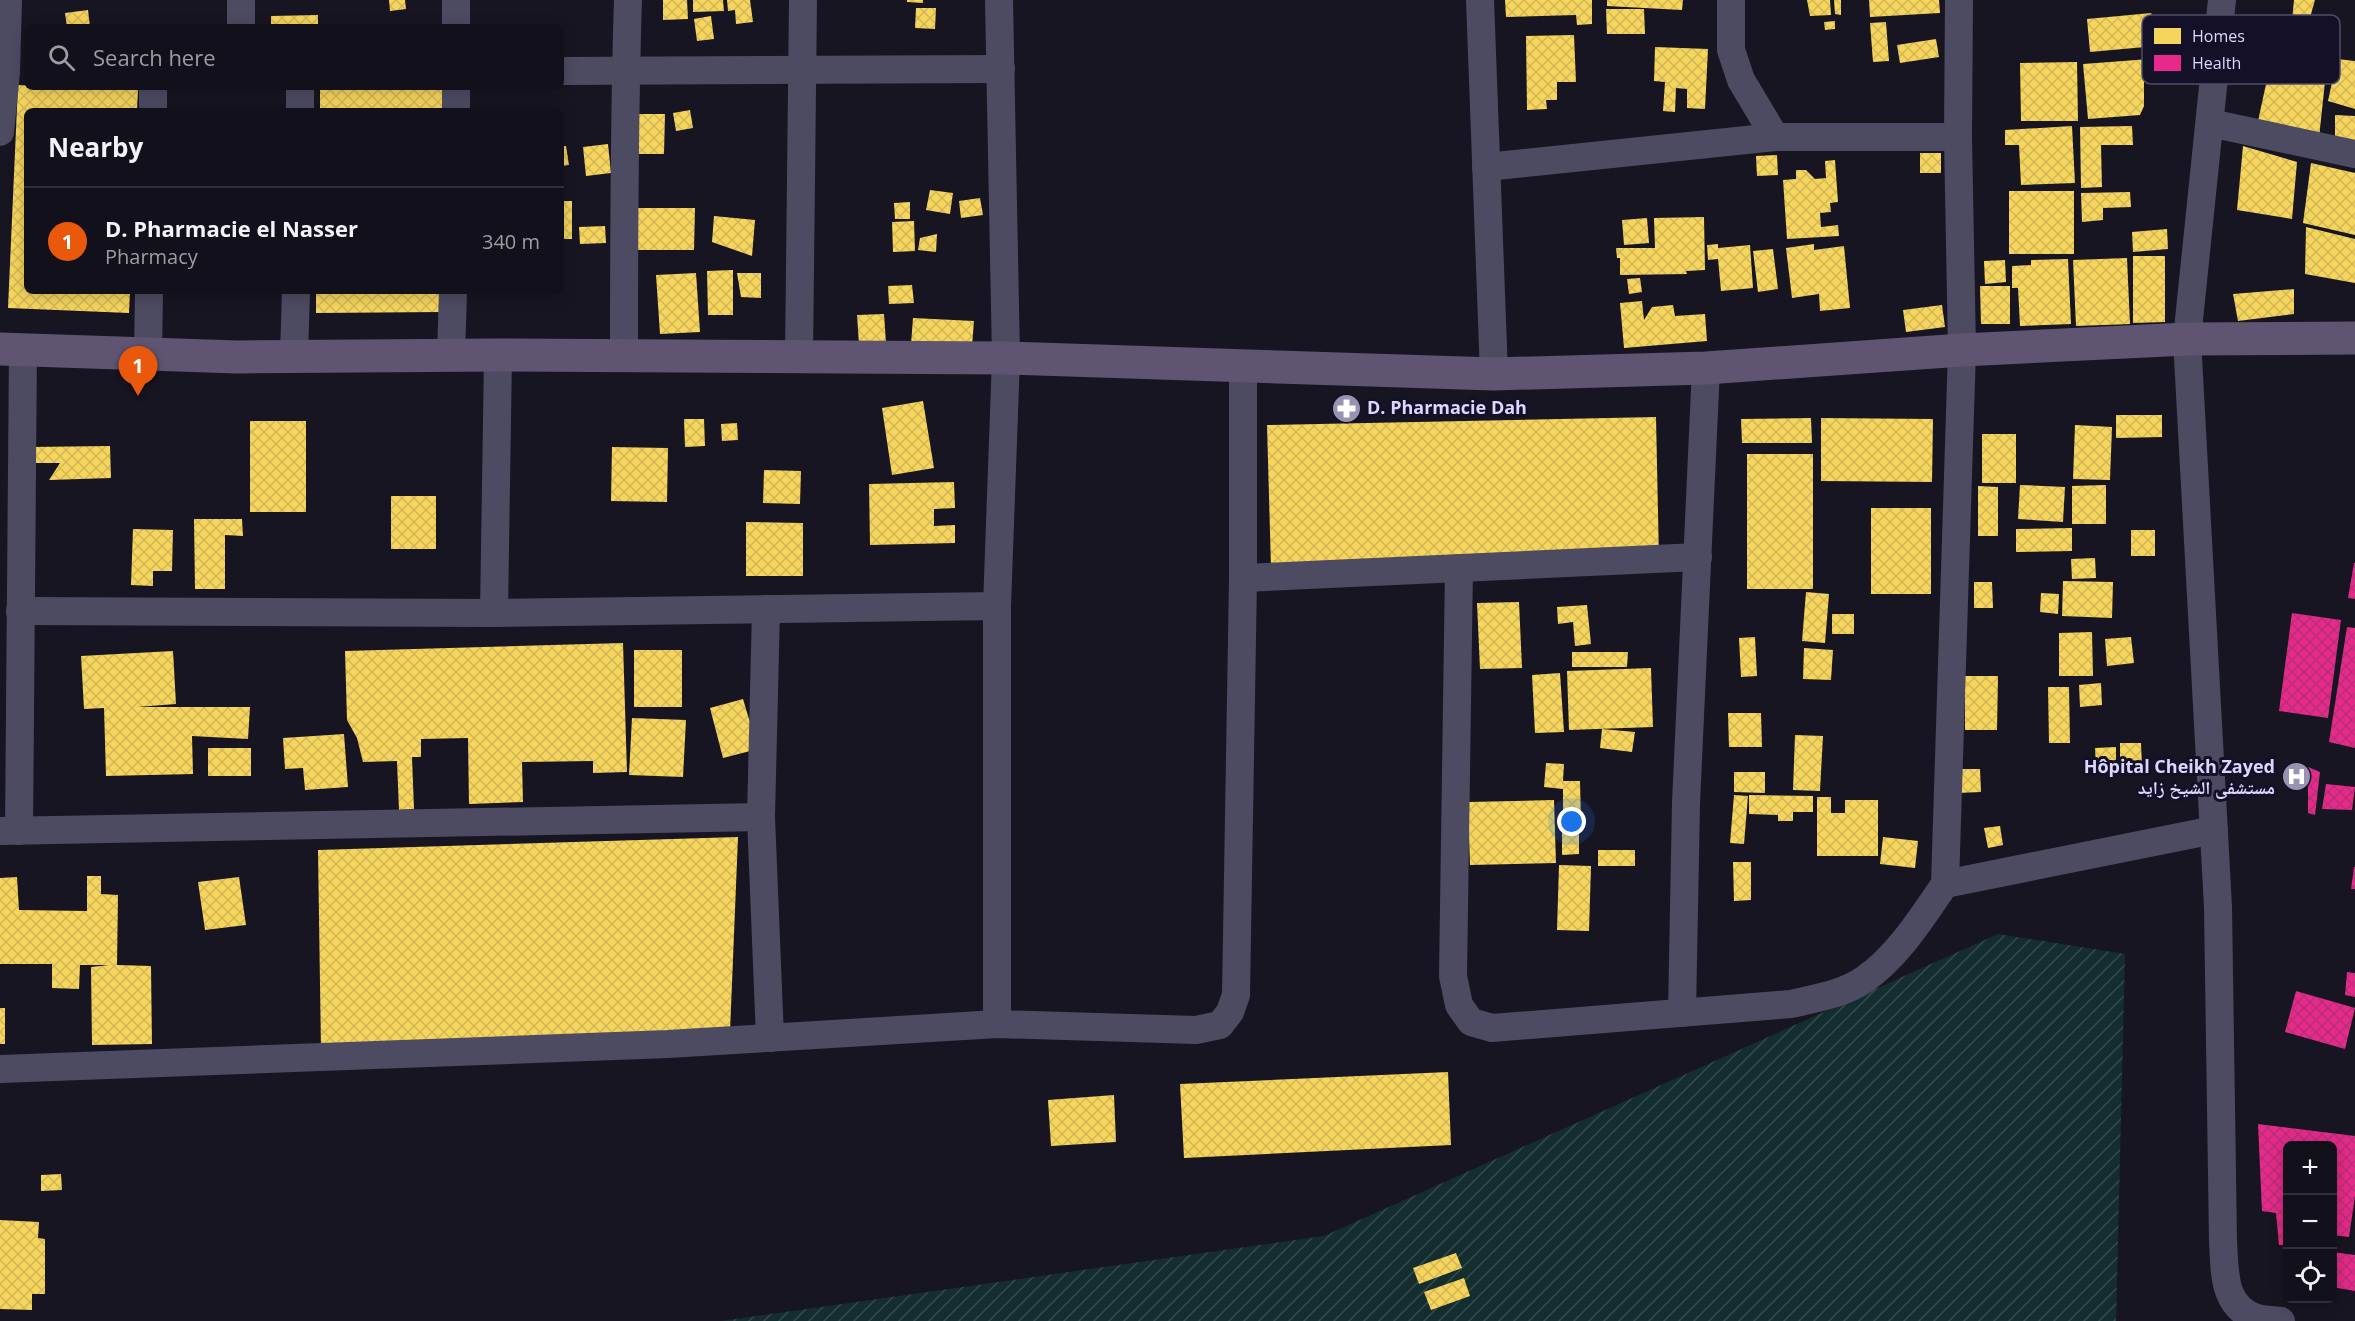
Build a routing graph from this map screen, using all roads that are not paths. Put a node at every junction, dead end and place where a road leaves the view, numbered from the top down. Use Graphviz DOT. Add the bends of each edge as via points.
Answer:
graph roads {
  1 [pos="8,0"];
  2 [pos="241,0"];
  3 [pos="456,0"];
  4 [pos="628,0"];
  5 [pos="803,0"];
  6 [pos="999,0"];
  7 [pos="1480,0"];
  8 [pos="1731,0"];
  9 [pos="1959,0"];
  10 [pos="2222,0"];
  11 [pos="2221,15"];
  12 [pos="241,24"];
  13 [pos="456,24"];
  14 [pos="1001,69"];
  15 [pos="626,70"];
  16 [pos="564,71"];
  17 [pos="803,71"];
  18 [pos="11,72"];
  19 [pos="2214,84"];
  20 [pos="153,90"];
  21 [pos="300,90"];
  22 [pos="456,90"];
  23 [pos="153,108"];
  24 [pos="300,108"];
  25 [pos="456,108"];
  26 [pos="2210,123"];
  27 [pos="0,132"];
  28 [pos="1775,137"];
  29 [pos="1958,137"];
  30 [pos="2355,154"];
  31 [pos="1486,167"];
  32 [pos="150,294"];
  33 [pos="296,294"];
  34 [pos="453,294"];
  35 [pos="2355,338"];
  36 [pos="2187,339"];
  37 [pos="12,349"];
  38 [pos="1962,350"];
  39 [pos="148,355"];
  40 [pos="452,355"];
  41 [pos="498,355"];
  42 [pos="294,356"];
  43 [pos="624,356"];
  44 [pos="799,357"];
  45 [pos="1006,358"];
  46 [pos="1243,367"];
  47 [pos="1706,368"];
  48 [pos="1494,374"];
  49 [pos="1698,557"];
  50 [pos="1459,568"];
  51 [pos="1243,578"];
  52 [pos="997,606"];
  53 [pos="766,609"];
  54 [pos="20,611"];
  55 [pos="494,613"];
  56 [pos="761,817"];
  57 [pos="2214,830"];
  58 [pos="9,831"];
  59 [pos="1945,884"];
  60 [pos="1682,1013"];
  61 [pos="997,1024"];
  62 [pos="770,1038"];
  63 [pos="0,1069"];
  64 [pos="2281,1321"];
  1 -- 18 [label="street"];
  2 -- 12 [label="street"];
  3 -- 13 [label="street"];
  4 -- 15 [label="street"];
  5 -- 17 [label="street"];
  6 -- 14 [label="street"];
  7 -- 31 [label="street"];
  8 -- 28 [label="street" via="1731,50 1741,80"];
  9 -- 29 [label="street"];
  10 -- 11 [label="street"];
  14 -- 17 [label="street"];
  14 -- 45 [label="street"];
  15 -- 16 [label="street"];
  15 -- 17 [label="street"];
  15 -- 43 [label="street"];
  17 -- 44 [label="street"];
  18 -- 27 [label="street"];
  19 -- 26 [label="street"];
  20 -- 23 [label="street"];
  21 -- 24 [label="street"];
  22 -- 25 [label="street"];
  26 -- 30 [label="street"];
  26 -- 36 [label="street"];
  28 -- 29 [label="street"];
  28 -- 31 [label="street"];
  29 -- 38 [label="street"];
  31 -- 48 [label="street"];
  32 -- 39 [label="street"];
  33 -- 42 [label="street"];
  34 -- 40 [label="street"];
  35 -- 36 [label="main road"];
  36 -- 38 [label="main road"];
  36 -- 57 [label="street"];
  37 -- 39 [label="main road"];
  37 -- 54 [label="street"];
  38 -- 47 [label="main road"];
  38 -- 59 [label="street"];
  39 -- 42 [label="main road"];
  40 -- 41 [label="main road"];
  40 -- 42 [label="main road"];
  41 -- 43 [label="main road"];
  41 -- 55 [label="street"];
  43 -- 44 [label="main road"];
  44 -- 45 [label="main road"];
  45 -- 46 [label="main road"];
  45 -- 52 [label="street"];
  46 -- 48 [label="main road"];
  46 -- 51 [label="street"];
  47 -- 48 [label="main road"];
  47 -- 49 [label="street"];
  49 -- 50 [label="street"];
  49 -- 60 [label="street" via="1686,803"];
  50 -- 51 [label="street"];
  50 -- 60 [label="street" via="1453,976 1459,1005 1471,1022 1492,1028"];
  51 -- 61 [label="street" via="1236,994 1230,1012 1220,1025 1196,1030"];
  52 -- 53 [label="street"];
  52 -- 61 [label="street"];
  53 -- 55 [label="street"];
  53 -- 56 [label="street"];
  54 -- 55 [label="street"];
  54 -- 58 [label="street"];
  56 -- 58 [label="street"];
  56 -- 62 [label="street"];
  57 -- 59 [label="street"];
  57 -- 64 [label="street" via="2226,1284 2233,1302 2256,1318"];
  59 -- 60 [label="street" via="1902,945 1865,980 1830,995 1791,1004"];
  61 -- 62 [label="street"];
  62 -- 63 [label="street"];
}
